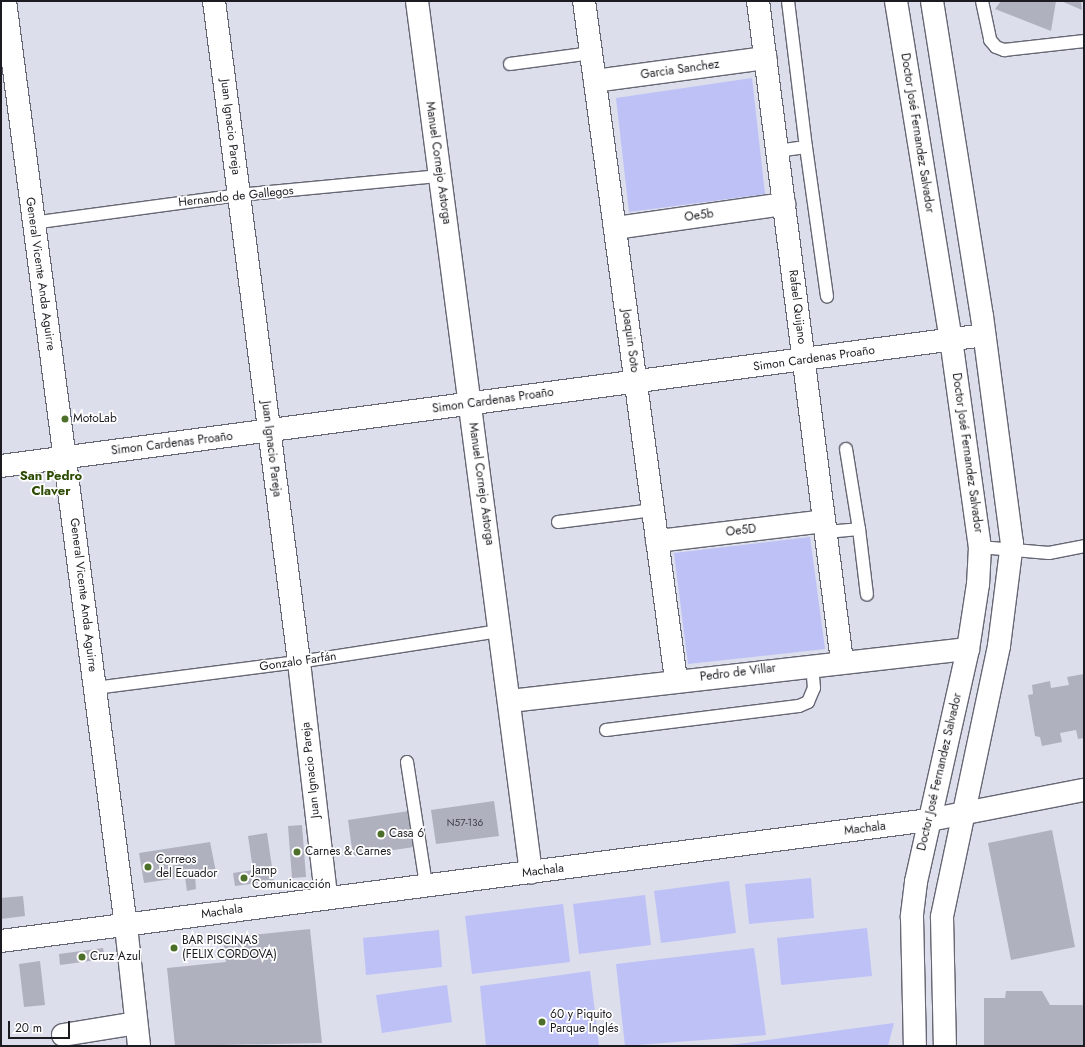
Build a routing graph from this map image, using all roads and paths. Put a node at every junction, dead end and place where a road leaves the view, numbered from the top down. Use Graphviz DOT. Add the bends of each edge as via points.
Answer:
graph roads {
  1 [pos="5,1"];
  2 [pos="214,1"];
  3 [pos="417,1"];
  4 [pos="584,1"];
  5 [pos="758,1"];
  6 [pos="788,1"];
  7 [pos="896,1"];
  8 [pos="932,1"];
  9 [pos="982,1"];
  10 [pos="1084,41"];
  11 [pos="591,53"];
  12 [pos="765,58"];
  13 [pos="510,64"];
  14 [pos="595,81"];
  15 [pos="806,147"];
  16 [pos="777,151"];
  17 [pos="440,176"];
  18 [pos="238,195"];
  19 [pos="784,204"];
  20 [pos="32,223"];
  21 [pos="615,228"];
  22 [pos="827,297"];
  23 [pos="984,335"];
  24 [pos="951,340"];
  25 [pos="804,361"];
  26 [pos="636,381"];
  27 [pos="470,404"];
  28 [pos="268,431"];
  29 [pos="846,449"];
  30 [pos="65,458"];
  31 [pos="1,466"];
  32 [pos="653,510"];
  33 [pos="558,522"];
  34 [pos="825,527"];
  35 [pos="858,529"];
  36 [pos="657,541"];
  37 [pos="1084,546"];
  38 [pos="980,547"];
  39 [pos="1011,551"];
  40 [pos="867,595"];
  41 [pos="500,630"];
  42 [pos="968,649"];
  43 [pos="842,661"];
  44 [pos="299,662"];
  45 [pos="812,664"];
  46 [pos="676,680"];
  47 [pos="95,688"];
  48 [pos="510,701"];
  49 [pos="606,730"];
  50 [pos="407,762"];
  51 [pos="1084,790"];
  52 [pos="966,814"];
  53 [pos="929,820"];
  54 [pos="530,873"];
  55 [pos="426,884"];
  56 [pos="326,897"];
  57 [pos="126,926"];
  58 [pos="1,941"];
  59 [pos="136,1023"];
  60 [pos="63,1035"];
  61 [pos="139,1046"];
  62 [pos="915,1046"];
  63 [pos="945,1046"];
  1 -- 20 [label="street, General Vicente Anda Aguirre"];
  2 -- 18 [label="street, Juan Ignacio Pareja"];
  3 -- 17 [label="street, Manuel Cornejo Astorga"];
  4 -- 11 [label="street, Joaquin Soto"];
  5 -- 12 [label="street, Rafael Quijano"];
  6 -- 15 [label="lane"];
  7 -- 24 [label="street, Doctor José Fernandez Salvador"];
  8 -- 23 [label="street"];
  9 -- 10 [label="lane" via="990,40 996,47 1004,50"];
  11 -- 13 [label="lane"];
  11 -- 14 [label="street, Joaquin Soto"];
  12 -- 14 [label="street, Garcia Sanchez"];
  12 -- 16 [label="street, Rafael Quijano"];
  14 -- 21 [label="street, Joaquin Soto"];
  15 -- 16 [label="lane"];
  15 -- 22 [label="lane"];
  16 -- 19 [label="street, Rafael Quijano"];
  17 -- 18 [label="lane, Hernando de Gallegos"];
  17 -- 27 [label="street, Manuel Cornejo Astorga"];
  18 -- 20 [label="lane, Hernando de Gallegos"];
  18 -- 28 [label="street, Juan Ignacio Pareja"];
  19 -- 21 [label="street, Oe5b"];
  19 -- 25 [label="street, Rafael Quijano"];
  20 -- 30 [label="street, General Vicente Anda Aguirre"];
  21 -- 26 [label="street, Joaquin Soto"];
  23 -- 24 [label="street, Simon Cardenas Proaño"];
  23 -- 39 [label="street"];
  24 -- 25 [label="street, Simon Cardenas Proaño"];
  24 -- 38 [label="street, Doctor José Fernandez Salvador"];
  25 -- 26 [label="street, Simon Cardenas Proaño"];
  25 -- 34 [label="street, Rafael Quijano"];
  26 -- 27 [label="street, Simon Cardenas Proaño"];
  26 -- 32 [label="street, Joaquin Soto"];
  27 -- 28 [label="street, Simon Cardenas Proaño"];
  27 -- 41 [label="street, Manuel Cornejo Astorga"];
  28 -- 30 [label="street, Simon Cardenas Proaño"];
  28 -- 44 [label="street, Juan Ignacio Pareja"];
  29 -- 35 [label="lane"];
  30 -- 31 [label="street, Simon Cardenas Proaño"];
  30 -- 47 [label="street, General Vicente Anda Aguirre"];
  32 -- 33 [label="lane"];
  32 -- 36 [label="street, Joaquin Soto"];
  34 -- 35 [label="lane"];
  34 -- 36 [label="street, Oe5D"];
  34 -- 43 [label="street, Rafael Quijano"];
  35 -- 40 [label="lane"];
  36 -- 46 [label="street, Joaquin Soto"];
  37 -- 39 [label="lane" via="1049,553"];
  38 -- 39 [label="lane"];
  38 -- 42 [label="street, Doctor José Fernandez Salvador" via="978,584"];
  39 -- 52 [label="street" via="999,646"];
  41 -- 44 [label="lane, Gonzalo Farfán"];
  41 -- 48 [label="street, Manuel Cornejo Astorga"];
  42 -- 43 [label="street, Pedro de Villar"];
  42 -- 53 [label="street, Doctor José Fernandez Salvador"];
  43 -- 45 [label="street, Pedro de Villar"];
  44 -- 47 [label="lane, Gonzalo Farfán"];
  44 -- 56 [label="street, Juan Ignacio Pareja"];
  45 -- 46 [label="street, Pedro de Villar"];
  45 -- 49 [label="lane" via="814,688 808,702 799,706"];
  46 -- 48 [label="street, Pedro de Villar"];
  47 -- 57 [label="street, General Vicente Anda Aguirre"];
  48 -- 54 [label="street, Manuel Cornejo Astorga"];
  50 -- 55 [label="lane"];
  51 -- 52 [label="street, Machala"];
  52 -- 53 [label="street, Machala"];
  52 -- 63 [label="street" via="942,917"];
  53 -- 54 [label="street, Machala"];
  53 -- 62 [label="street, Doctor José Fernandez Salvador" via="912,917"];
  54 -- 55 [label="street, Machala"];
  55 -- 56 [label="street, Machala"];
  56 -- 57 [label="street, Machala"];
  57 -- 58 [label="street, Machala"];
  57 -- 59 [label="street, General Vicente Anda Aguirre"];
  59 -- 60 [label="street"];
  59 -- 61 [label="street, General Vicente Anda Aguirre"];
}
